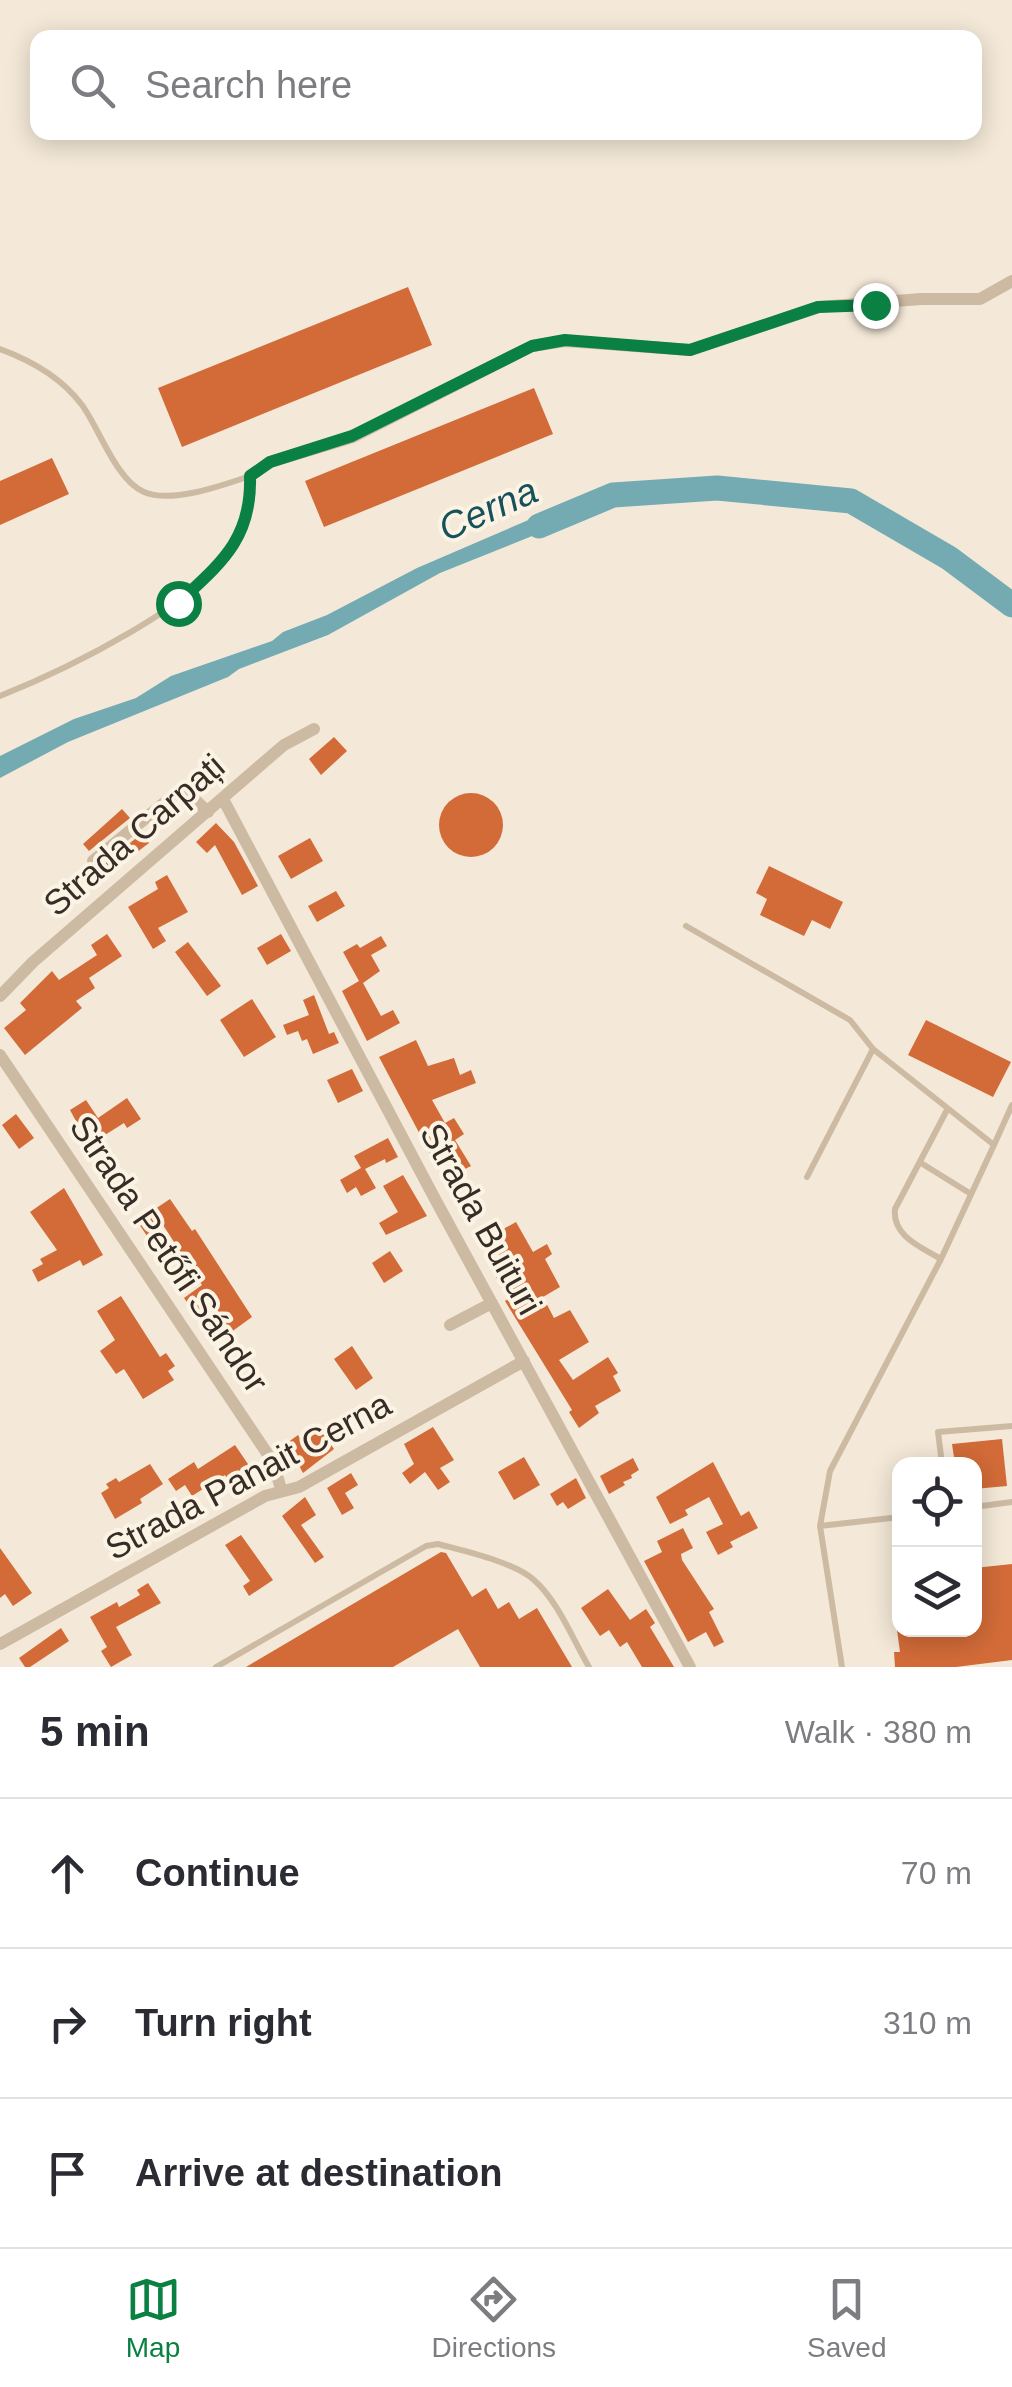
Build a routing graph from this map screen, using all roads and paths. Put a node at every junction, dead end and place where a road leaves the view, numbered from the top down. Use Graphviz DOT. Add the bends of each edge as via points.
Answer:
graph roads {
  1 [pos="1012,281"];
  2 [pos="0,349"];
  3 [pos="250,476"];
  4 [pos="0,696"];
  5 [pos="314,729"];
  6 [pos="223,798"];
  7 [pos="208,812"];
  8 [pos="92,861"];
  9 [pos="686,926"];
  10 [pos="0,996"];
  11 [pos="873,1050"];
  12 [pos="0,1055"];
  13 [pos="1012,1105"];
  14 [pos="948,1110"];
  15 [pos="994,1146"];
  16 [pos="921,1163"];
  17 [pos="806,1177"];
  18 [pos="972,1194"];
  19 [pos="941,1260"];
  20 [pos="492,1303"];
  21 [pos="450,1325"];
  22 [pos="524,1361"];
  23 [pos="1012,1426"];
  24 [pos="941,1457"];
  25 [pos="282,1489"];
  26 [pos="1012,1502"];
  27 [pos="982,1507"];
  28 [pos="892,1518"];
  29 [pos="820,1526"];
  30 [pos="0,1644"];
  31 [pos="216,1667"];
  32 [pos="589,1667"];
  33 [pos="690,1667"];
  34 [pos="842,1667"];
  1 -- 3 [label="street" via="980,299 818,307 690,350 565,340 532,346 352,436 270,462"];
  2 -- 3 [label="lane" via="68,389 144,492 190,493"];
  3 -- 4 [label="lane" via="251,506 237,544 178,603"];
  5 -- 6 [label="street, Strada Carpați" via="284,745"];
  6 -- 7 [label="street, Strada Carpați"];
  6 -- 20 [label="street, Strada Buituri"];
  7 -- 8 [label="street" via="188,794 174,795"];
  7 -- 10 [label="street, Strada Carpați"];
  9 -- 11 [label="lane" via="850,1020"];
  11 -- 14 [label="lane"];
  11 -- 17 [label="lane"];
  12 -- 25 [label="street, Strada Petőfi Sándor" via="273,1462"];
  13 -- 15 [label="lane"];
  14 -- 15 [label="lane"];
  14 -- 16 [label="lane"];
  15 -- 18 [label="lane"];
  16 -- 18 [label="lane"];
  16 -- 19 [label="lane" via="894,1219 904,1236"];
  18 -- 19 [label="lane"];
  19 -- 29 [label="lane" via="836,1455"];
  20 -- 21 [label="street"];
  20 -- 22 [label="street, Strada Buituri"];
  22 -- 25 [label="street, Strada Panait Cerna"];
  22 -- 33 [label="street, Strada Buituri"];
  23 -- 24 [label="lane" via="938,1432"];
  25 -- 30 [label="street, Strada Panait Cerna"];
  26 -- 27 [label="lane"];
  28 -- 29 [label="lane"];
  29 -- 34 [label="lane"];
  31 -- 32 [label="lane" via="438,1544 533,1579"];
}
